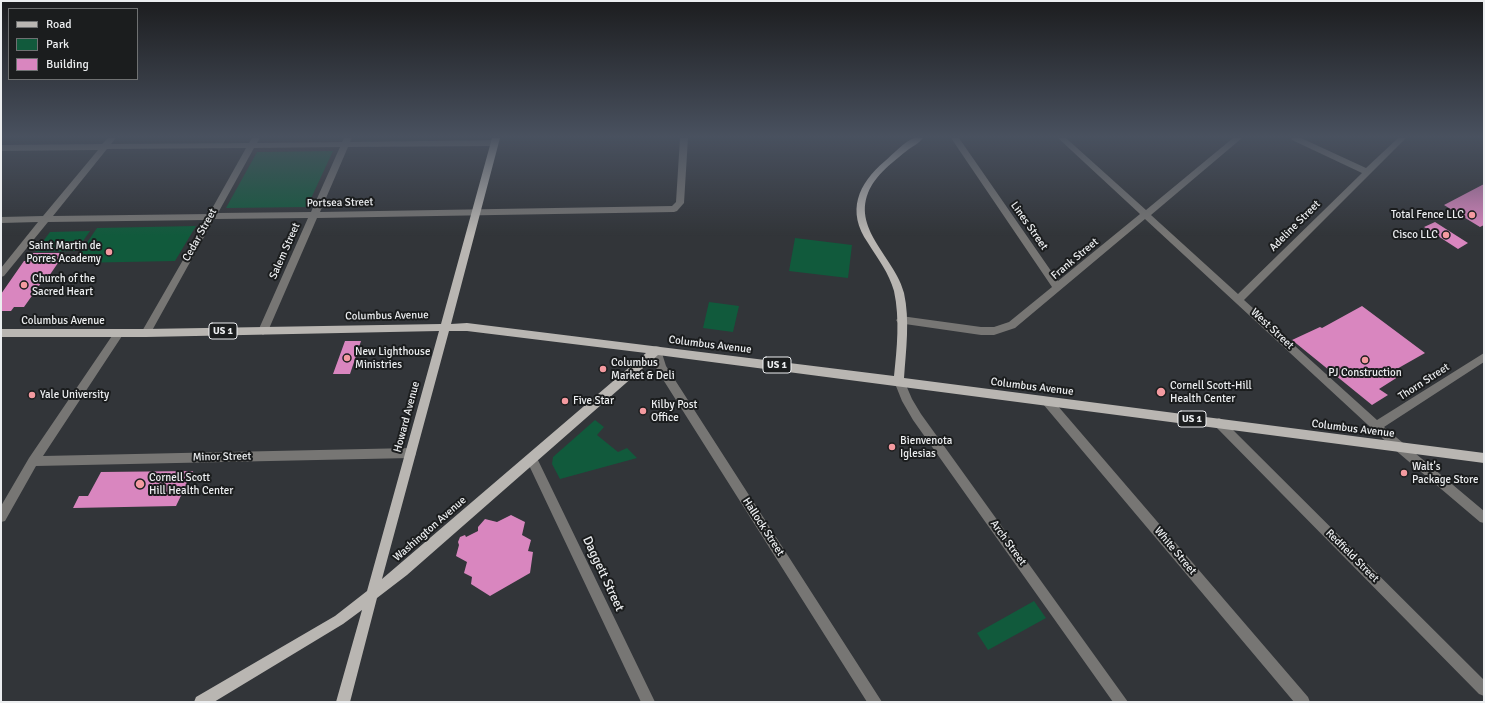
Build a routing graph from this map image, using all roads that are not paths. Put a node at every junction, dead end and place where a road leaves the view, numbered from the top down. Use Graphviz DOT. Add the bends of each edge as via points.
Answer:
graph roads {
  1 [pos="86,171"];
  2 [pos="237,171"];
  3 [pos="334,171"];
  4 [pos="487,171"];
  5 [pos="682,171"];
  6 [pos="878,171"];
  7 [pos="978,171"];
  8 [pos="1101,171"];
  9 [pos="1199,171"];
  10 [pos="1366,172"];
  11 [pos="476,212"];
  12 [pos="314,214"];
  13 [pos="1146,215"];
  14 [pos="211,216"];
  15 [pos="47,219"];
  16 [pos="1,220"];
  17 [pos="1,274"];
  18 [pos="1058,288"];
  19 [pos="1239,299"];
  20 [pos="901,320"];
  21 [pos="445,327"];
  22 [pos="263,331"];
  23 [pos="119,332"];
  24 [pos="1,333"];
  25 [pos="146,333"];
  26 [pos="656,350"];
  27 [pos="1484,357"];
  28 [pos="899,381"];
  29 [pos="1047,401"];
  30 [pos="1219,423"];
  31 [pos="1377,426"];
  32 [pos="1398,446"];
  33 [pos="411,453"];
  34 [pos="1484,458"];
  35 [pos="532,459"];
  36 [pos="34,461"];
  37 [pos="1,517"];
  38 [pos="1484,518"];
  39 [pos="372,594"];
  40 [pos="1484,689"];
  41 [pos="201,702"];
  42 [pos="343,702"];
  43 [pos="648,702"];
  44 [pos="875,702"];
  45 [pos="1121,702"];
  46 [pos="1303,702"];
  1 -- 15 [label="street"];
  2 -- 14 [label="street, Cedar Street"];
  3 -- 12 [label="street, Salem Street"];
  4 -- 11 [label="main road, Howard Avenue"];
  5 -- 11 [label="street, Portsea Street" via="679,206 669,210"];
  6 -- 20 [label="main road" via="867,185 861,216 868,237 895,281 899,293"];
  7 -- 18 [label="street, Lines Street"];
  8 -- 13 [label="street, West Street"];
  9 -- 13 [label="street, Frank Street"];
  10 -- 19 [label="street, Adeline Street"];
  11 -- 12 [label="street, Portsea Street"];
  11 -- 21 [label="main road, Howard Avenue"];
  12 -- 14 [label="street, Portsea Street"];
  12 -- 22 [label="street, Salem Street"];
  13 -- 18 [label="street, Frank Street"];
  13 -- 19 [label="street, West Street"];
  14 -- 15 [label="street, Portsea Street"];
  14 -- 25 [label="street, Cedar Street"];
  15 -- 16 [label="street, Portsea Street"];
  15 -- 17 [label="street"];
  18 -- 20 [label="street, Frank Street" via="1012,325 994,330 972,330"];
  19 -- 31 [label="street, West Street"];
  20 -- 28 [label="main road"];
  21 -- 22 [label="main road, Columbus Avenue / US 1"];
  21 -- 26 [label="main road, Columbus Avenue / US 1" via="467,327"];
  21 -- 33 [label="main road, Howard Avenue"];
  22 -- 25 [label="main road, Columbus Avenue / US 1"];
  23 -- 24 [label="main road, Columbus Avenue / US 1"];
  23 -- 25 [label="main road, Columbus Avenue / US 1"];
  23 -- 36 [label="street"];
  26 -- 28 [label="main road, Columbus Avenue / US 1"];
  26 -- 35 [label="main road, Washington Avenue"];
  26 -- 44 [label="street, Hallock Street" via="661,368"];
  27 -- 31 [label="street, Thorn Street"];
  28 -- 29 [label="main road, Columbus Avenue / US 1"];
  28 -- 45 [label="street, Arch Street" via="917,417"];
  29 -- 30 [label="main road, Columbus Avenue / US 1"];
  29 -- 46 [label="street, White Street"];
  30 -- 32 [label="main road, Columbus Avenue / US 1"];
  30 -- 40 [label="street, Redfield Street"];
  31 -- 32 [label="street, West Street"];
  32 -- 34 [label="main road, Columbus Avenue / US 1"];
  32 -- 38 [label="street, West Street"];
  33 -- 36 [label="street, Minor Street"];
  33 -- 39 [label="main road, Howard Avenue"];
  35 -- 39 [label="main road, Washington Avenue" via="428,550"];
  35 -- 43 [label="street, Daggett Street"];
  36 -- 37 [label="street"];
  39 -- 41 [label="main road, Washington Avenue" via="339,620"];
  39 -- 42 [label="main road, Howard Avenue"];
}
